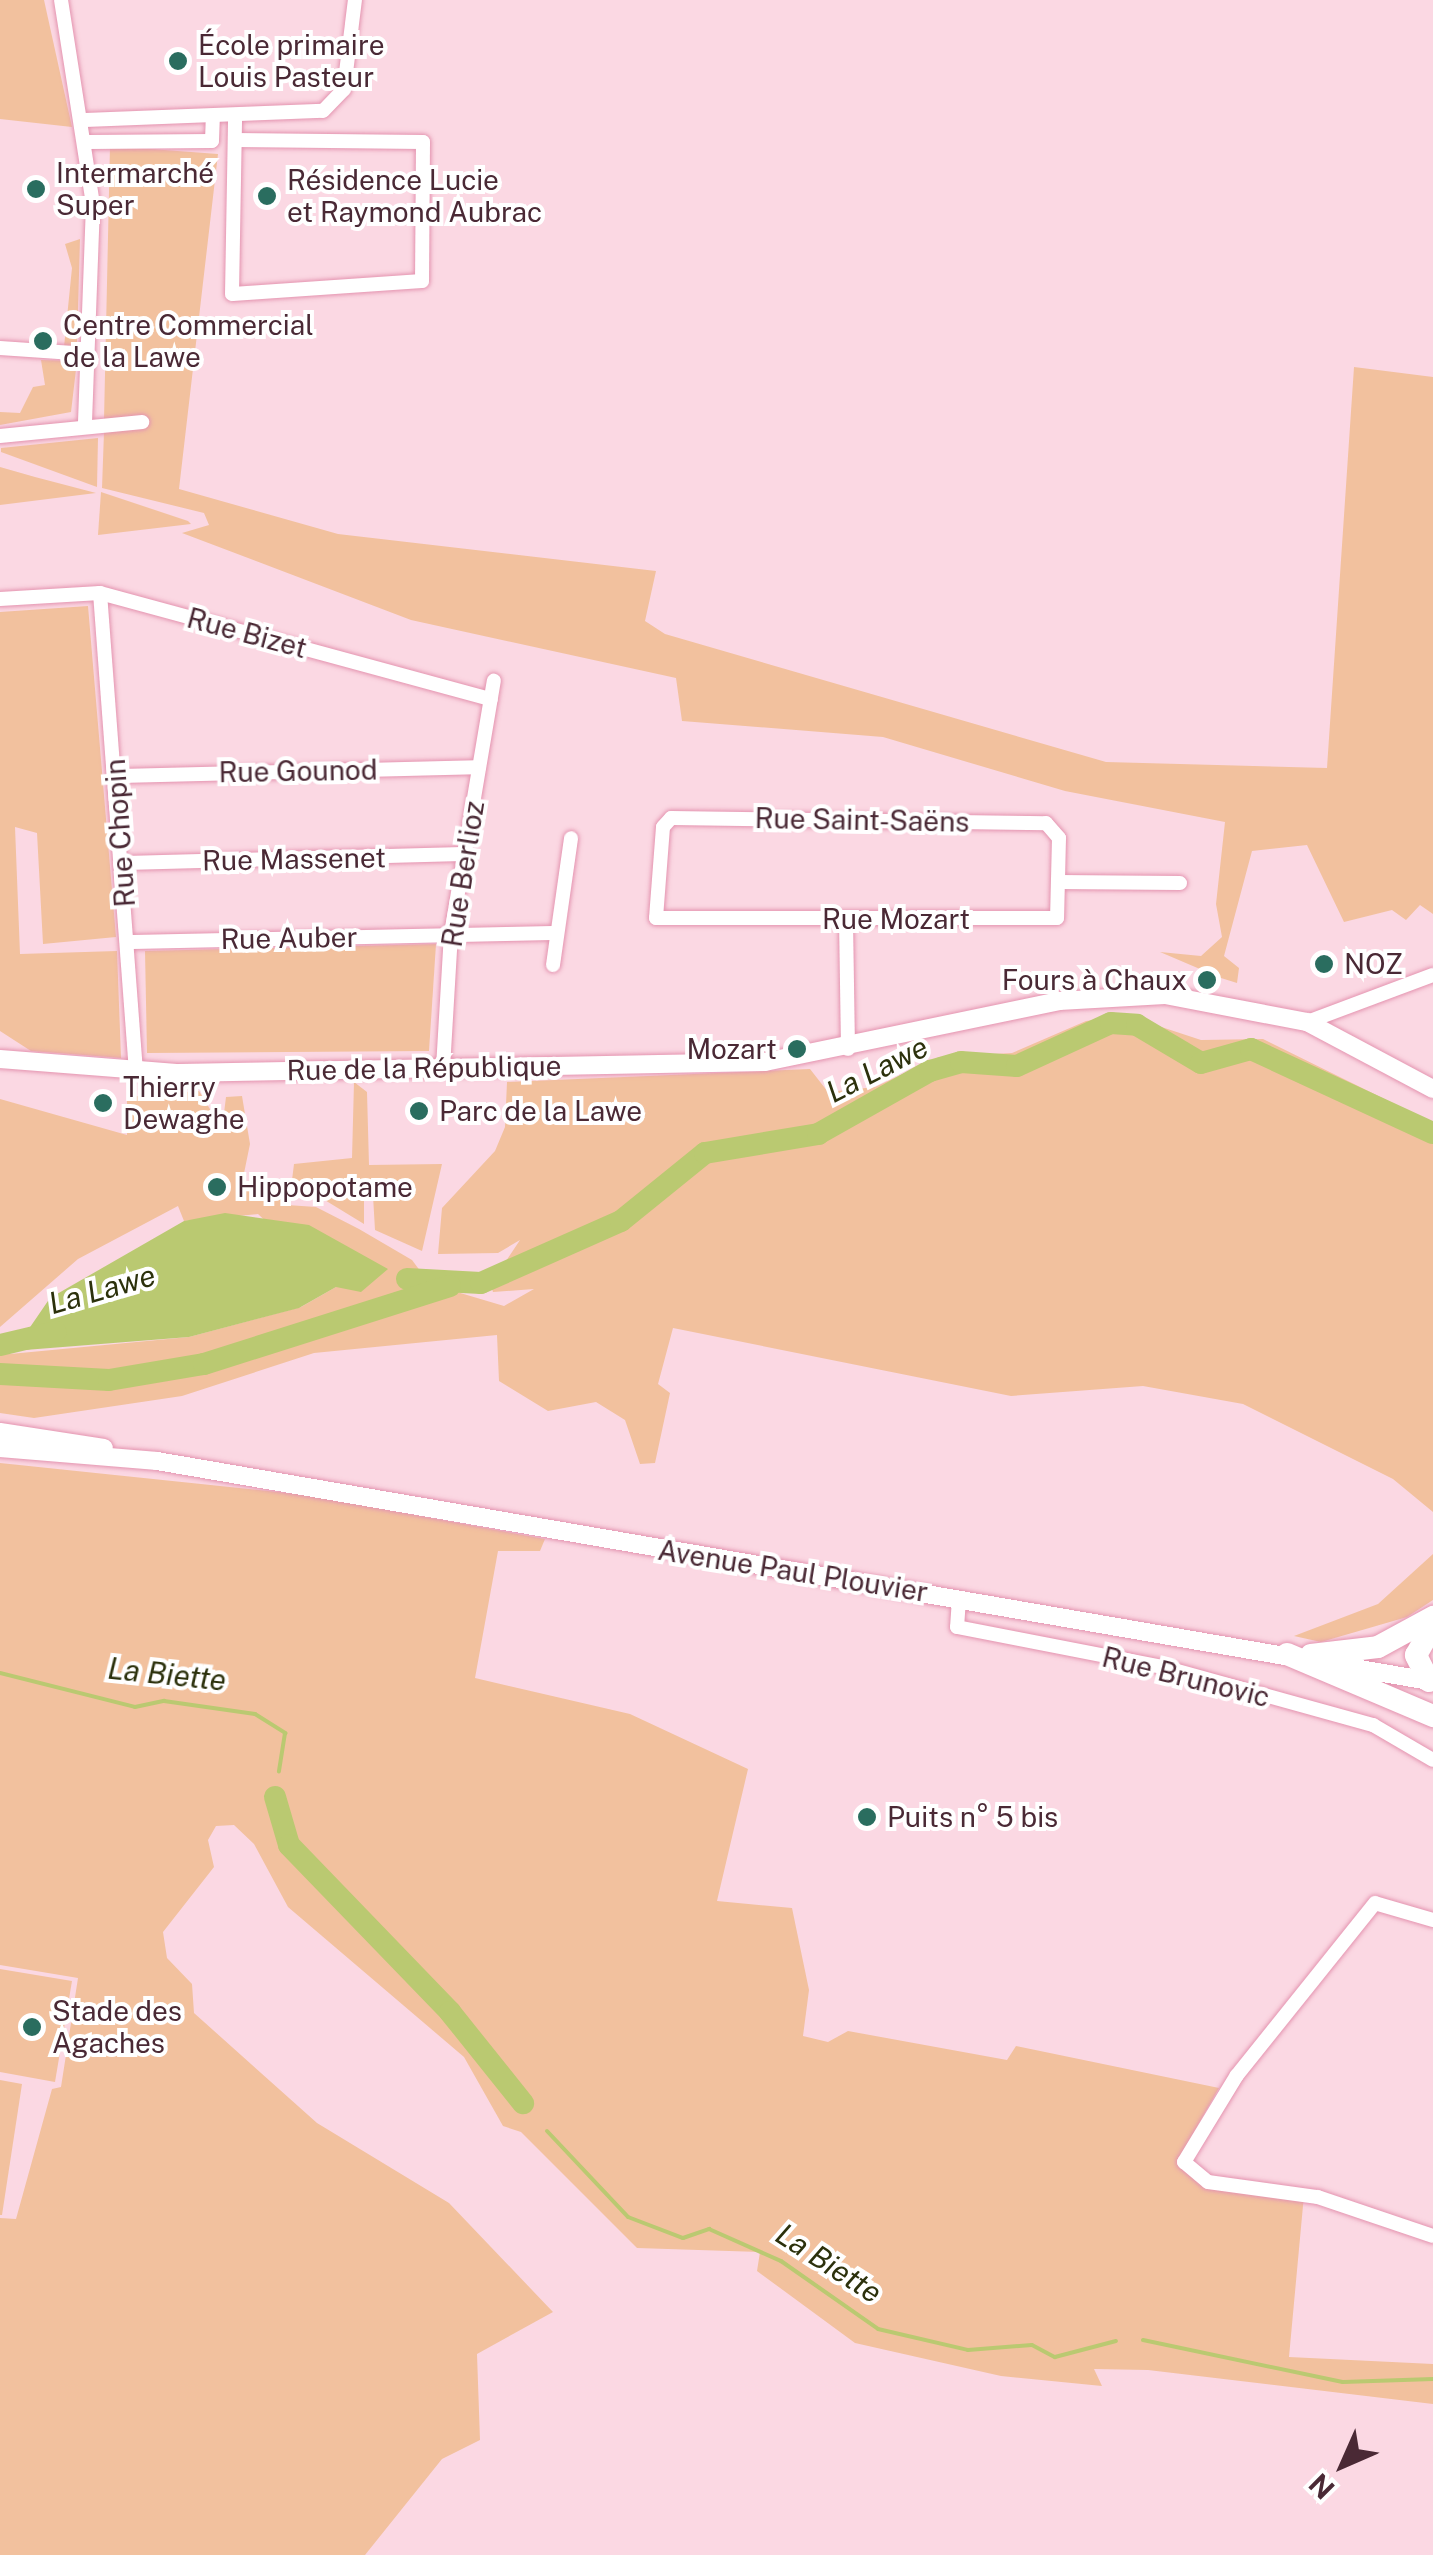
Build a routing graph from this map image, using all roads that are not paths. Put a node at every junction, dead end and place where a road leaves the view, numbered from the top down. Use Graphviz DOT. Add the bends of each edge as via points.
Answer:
graph roads {
  1 [pos="61,0"];
  2 [pos="356,0"];
  3 [pos="235,116"];
  4 [pos="214,117"];
  5 [pos="86,120"];
  6 [pos="235,140"];
  7 [pos="88,142"];
  8 [pos="0,348"];
  9 [pos="88,354"];
  10 [pos="142,422"];
  11 [pos="85,426"];
  12 [pos="0,436"];
  13 [pos="100,593"];
  14 [pos="0,599"];
  15 [pos="494,681"];
  16 [pos="491,698"];
  17 [pos="480,767"];
  18 [pos="117,776"];
  19 [pos="571,838"];
  20 [pos="1059,838"];
  21 [pos="465,854"];
  22 [pos="123,863"];
  23 [pos="1058,882"];
  24 [pos="1180,884"];
  25 [pos="656,918"];
  26 [pos="846,920"];
  27 [pos="557,933"];
  28 [pos="451,934"];
  29 [pos="128,942"];
  30 [pos="553,965"];
  31 [pos="1433,975"];
  32 [pos="1358,1006"];
  33 [pos="1307,1022"];
  34 [pos="1341,1036"];
  35 [pos="848,1049"];
  36 [pos="0,1059"];
  37 [pos="443,1068"];
  38 [pos="136,1072"];
  39 [pos="1433,1089"];
  40 [pos="0,1432"];
  41 [pos="0,1448"];
  42 [pos="157,1461"];
  43 [pos="959,1599"];
  44 [pos="1433,1621"];
  45 [pos="1287,1654"];
  46 [pos="1429,1680"];
  47 [pos="1433,1716"];
  48 [pos="1433,1760"];
  49 [pos="1433,1920"];
  50 [pos="1433,2236"];
  1 -- 5 [label="street"];
  2 -- 3 [label="street" via="344,89 330,108"];
  3 -- 4 [label="street"];
  3 -- 6 [label="street"];
  4 -- 5 [label="street"];
  4 -- 7 [label="street" via="212,141"];
  5 -- 7 [label="street"];
  6 -- 6 [label="street" via="232,294 422,282 423,142"];
  7 -- 9 [label="street"];
  8 -- 9 [label="street"];
  9 -- 11 [label="street"];
  10 -- 11 [label="street"];
  11 -- 12 [label="street"];
  13 -- 14 [label="street, Rue Bizet"];
  13 -- 16 [label="street, Rue Bizet"];
  13 -- 18 [label="street, Rue Chopin"];
  15 -- 16 [label="street, Rue Berlioz"];
  16 -- 17 [label="street, Rue Berlioz"];
  17 -- 18 [label="street, Rue Gounod"];
  17 -- 21 [label="street, Rue Berlioz"];
  18 -- 22 [label="street, Rue Chopin"];
  19 -- 27 [label="street"];
  20 -- 23 [label="street, Rue Mozart"];
  20 -- 25 [label="street, Rue Saint-Saëns" via="1040,822 676,817 663,827"];
  21 -- 22 [label="street, Rue Massenet"];
  21 -- 28 [label="street, Rue Berlioz"];
  22 -- 29 [label="street, Rue Chopin"];
  23 -- 24 [label="street"];
  23 -- 26 [label="street, Rue Mozart" via="1057,918"];
  25 -- 26 [label="street, Rue Mozart"];
  26 -- 35 [label="street"];
  27 -- 28 [label="street, Rue Auber"];
  27 -- 30 [label="street"];
  28 -- 29 [label="street, Rue Auber"];
  28 -- 37 [label="street, Rue Berlioz"];
  29 -- 38 [label="street, Rue Chopin"];
  31 -- 32 [label="street"];
  32 -- 33 [label="street"];
  32 -- 34 [label="street"];
  33 -- 34 [label="main road, Rue de la République"];
  33 -- 35 [label="main road, Rue de la République" via="1202,999 1098,996"];
  34 -- 39 [label="main road, Rue de la République"];
  35 -- 37 [label="main road, Rue de la République" via="765,1062"];
  36 -- 38 [label="main road, Rue de la République"];
  37 -- 38 [label="main road, Rue de la République"];
  40 -- 42 [label="main road, Avenue Paul Plouvier"];
  41 -- 42 [label="main road, Avenue Paul Plouvier"];
  42 -- 43 [label="main road, Avenue Paul Plouvier"];
  43 -- 45 [label="main road, Avenue Paul Plouvier"];
  43 -- 48 [label="street, Rue Brunovic" via="958,1628 1167,1668 1373,1725"];
  44 -- 45 [label="highway" via="1351,1655"];
  44 -- 46 [label="highway" via="1416,1655"];
  45 -- 46 [label="main road, Avenue Paul Plouvier"];
  45 -- 47 [label="highway"];
  49 -- 50 [label="street" via="1375,1903 1237,2075 1184,2162 1208,2182 1318,2198"];
}
